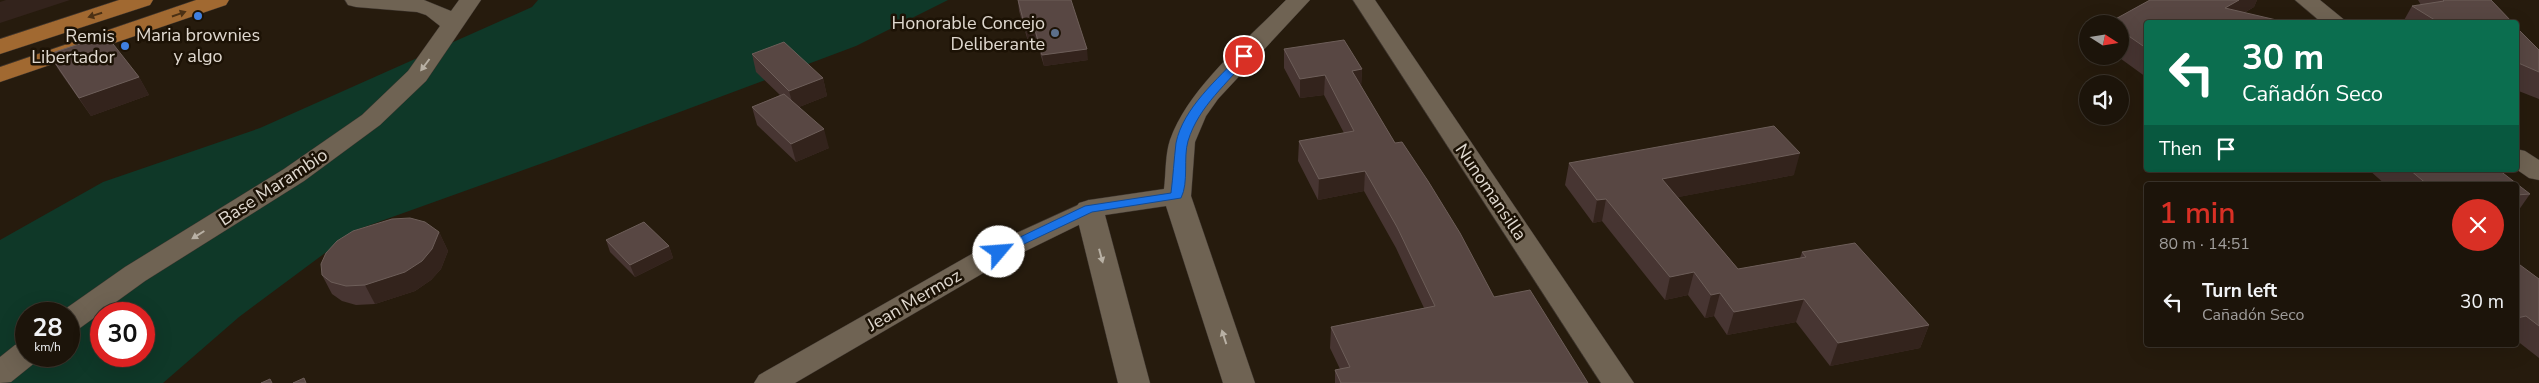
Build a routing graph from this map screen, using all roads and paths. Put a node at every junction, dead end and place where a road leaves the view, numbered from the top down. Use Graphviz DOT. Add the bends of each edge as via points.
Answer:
graph roads {
  1 [pos="142,0"];
  2 [pos="218,0"];
  3 [pos="356,0"];
  4 [pos="470,0"];
  5 [pos="1299,0"];
  6 [pos="1364,0"];
  7 [pos="2306,0"];
  8 [pos="2332,20"];
  9 [pos="452,24"];
  10 [pos="0,47"];
  11 [pos="0,75"];
  12 [pos="2519,159"];
  13 [pos="2539,172"];
  14 [pos="1177,196"];
  15 [pos="1089,209"];
  16 [pos="80,312"];
  17 [pos="15,362"];
  18 [pos="0,374"];
  19 [pos="770,383"];
  20 [pos="1134,383"];
  21 [pos="1239,383"];
  22 [pos="1618,383"];
  1 -- 10 [label="main road, one-way"];
  11 -- 2 [label="main road, one-way"];
  3 -- 9 [label="street" via="423,6 447,16"];
  4 -- 9 [label="street, Base Marambio"];
  5 -- 14 [label="street" via="1209,94 1193,116 1182,142"];
  6 -- 22 [label="street, Nunomansilla"];
  7 -- 8 [label="street"];
  9 -- 16 [label="street, Base Marambio, one-way" via="417,76 352,135"];
  12 -- 13 [label="street"];
  14 -- 15 [label="street, Jean Mermoz"];
  21 -- 14 [label="street, one-way"];
  15 -- 19 [label="street, Jean Mermoz" via="986,258"];
  15 -- 20 [label="street, one-way"];
  17 -- 18 [label="street"];
}
